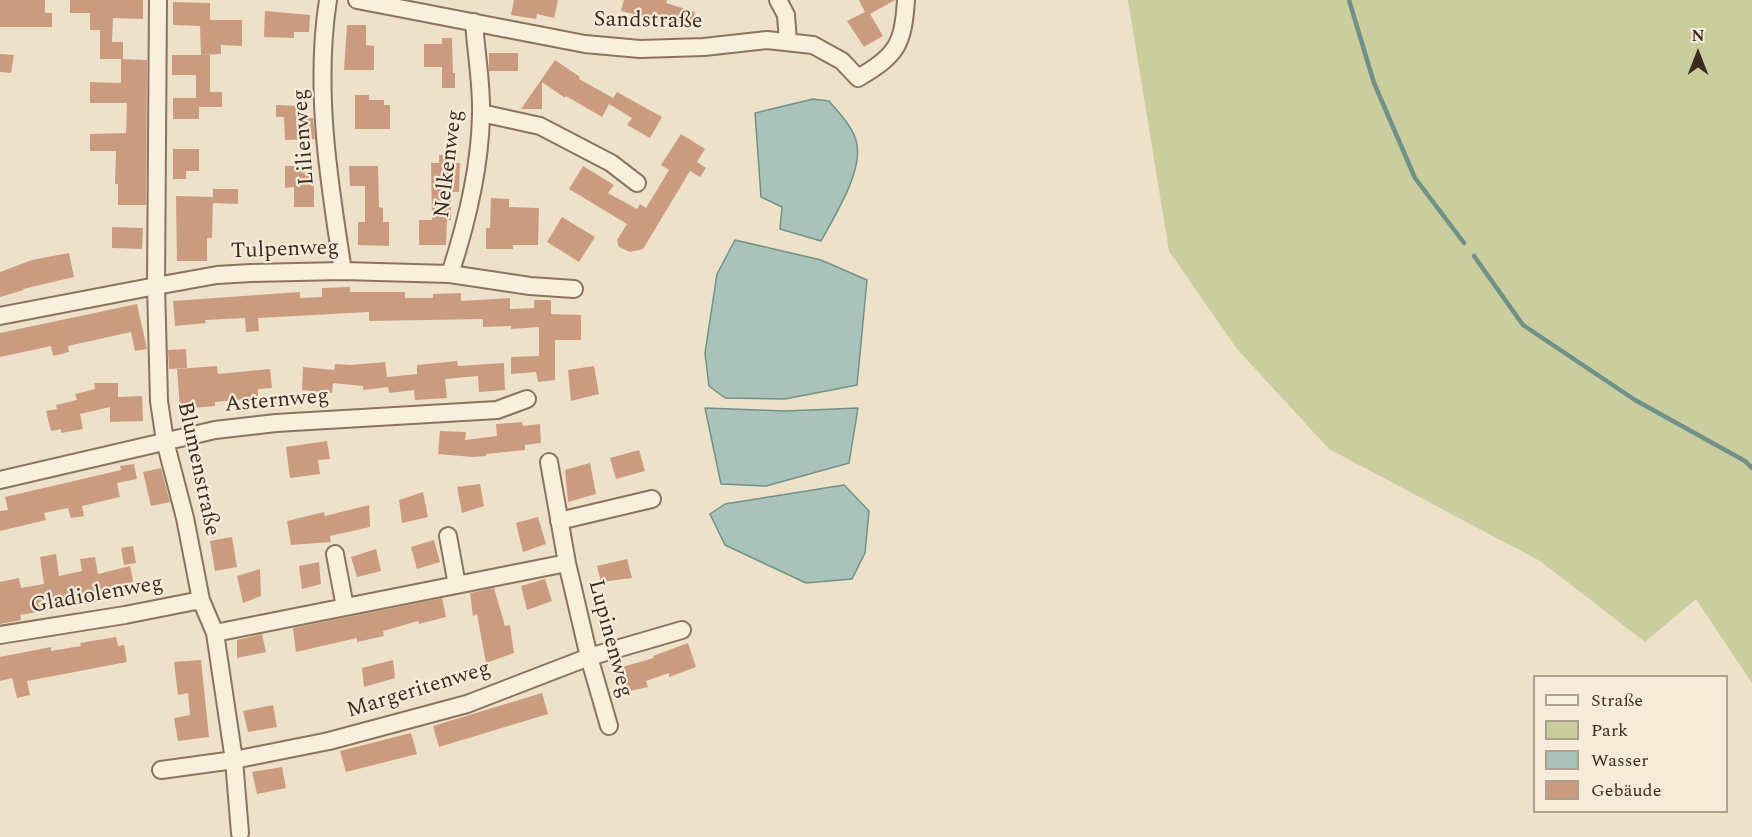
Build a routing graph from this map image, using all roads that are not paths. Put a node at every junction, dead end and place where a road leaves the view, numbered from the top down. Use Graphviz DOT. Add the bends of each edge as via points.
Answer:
graph roads {
  1 [pos="158,0"];
  2 [pos="328,0"];
  3 [pos="357,0"];
  4 [pos="777,0"];
  5 [pos="906,0"];
  6 [pos="474,22"];
  7 [pos="788,41"];
  8 [pos="481,113"];
  9 [pos="636,183"];
  10 [pos="343,271"];
  11 [pos="450,274"];
  12 [pos="156,286"];
  13 [pos="574,289"];
  14 [pos="0,316"];
  15 [pos="527,399"];
  16 [pos="165,441"];
  17 [pos="549,462"];
  18 [pos="0,480"];
  19 [pos="652,499"];
  20 [pos="559,521"];
  21 [pos="448,536"];
  22 [pos="335,554"];
  23 [pos="567,563"];
  24 [pos="457,585"];
  25 [pos="201,600"];
  26 [pos="345,607"];
  27 [pos="682,630"];
  28 [pos="215,633"];
  29 [pos="0,635"];
  30 [pos="589,657"];
  31 [pos="609,726"];
  32 [pos="234,760"];
  33 [pos="161,770"];
  34 [pos="240,833"];
  1 -- 12 [label="street, Blumenstraße"];
  2 -- 10 [label="street, Lilienweg" via="324,102"];
  3 -- 6 [label="street, Sandstraße"];
  4 -- 7 [label="street" via="786,15"];
  5 -- 7 [label="street, Sandstraße" via="901,40 890,57 858,78 828,52"];
  6 -- 7 [label="street, Sandstraße" via="585,44 640,49"];
  6 -- 8 [label="street, Nelkenweg"];
  8 -- 9 [label="street" via="540,126 611,163"];
  8 -- 11 [label="street, Nelkenweg" via="472,193"];
  10 -- 11 [label="street, Tulpenweg"];
  10 -- 12 [label="street, Tulpenweg" via="217,275"];
  11 -- 13 [label="street, Tulpenweg"];
  12 -- 14 [label="street, Tulpenweg"];
  12 -- 16 [label="street, Blumenstraße" via="159,401"];
  15 -- 16 [label="street, Asternweg" via="497,410 276,423"];
  16 -- 18 [label="street, Asternweg"];
  16 -- 25 [label="street, Blumenstraße"];
  17 -- 20 [label="street, Lupinenweg"];
  19 -- 20 [label="street"];
  20 -- 23 [label="street, Lupinenweg"];
  21 -- 24 [label="street"];
  22 -- 26 [label="street"];
  23 -- 24 [label="street, Lupinenweg"];
  23 -- 30 [label="street, Lupinenweg"];
  24 -- 26 [label="street, Lupinenweg"];
  25 -- 28 [label="street, Blumenstraße"];
  25 -- 29 [label="street, Gladiolenweg"];
  26 -- 28 [label="street, Lupinenweg"];
  27 -- 30 [label="street, Margeritenweg"];
  28 -- 32 [label="street, Blumenstraße"];
  30 -- 31 [label="street, Lupinenweg"];
  30 -- 32 [label="street, Margeritenweg" via="467,704 329,741"];
  32 -- 33 [label="street, Margeritenweg"];
  32 -- 34 [label="street, Blumenstraße"];
}
